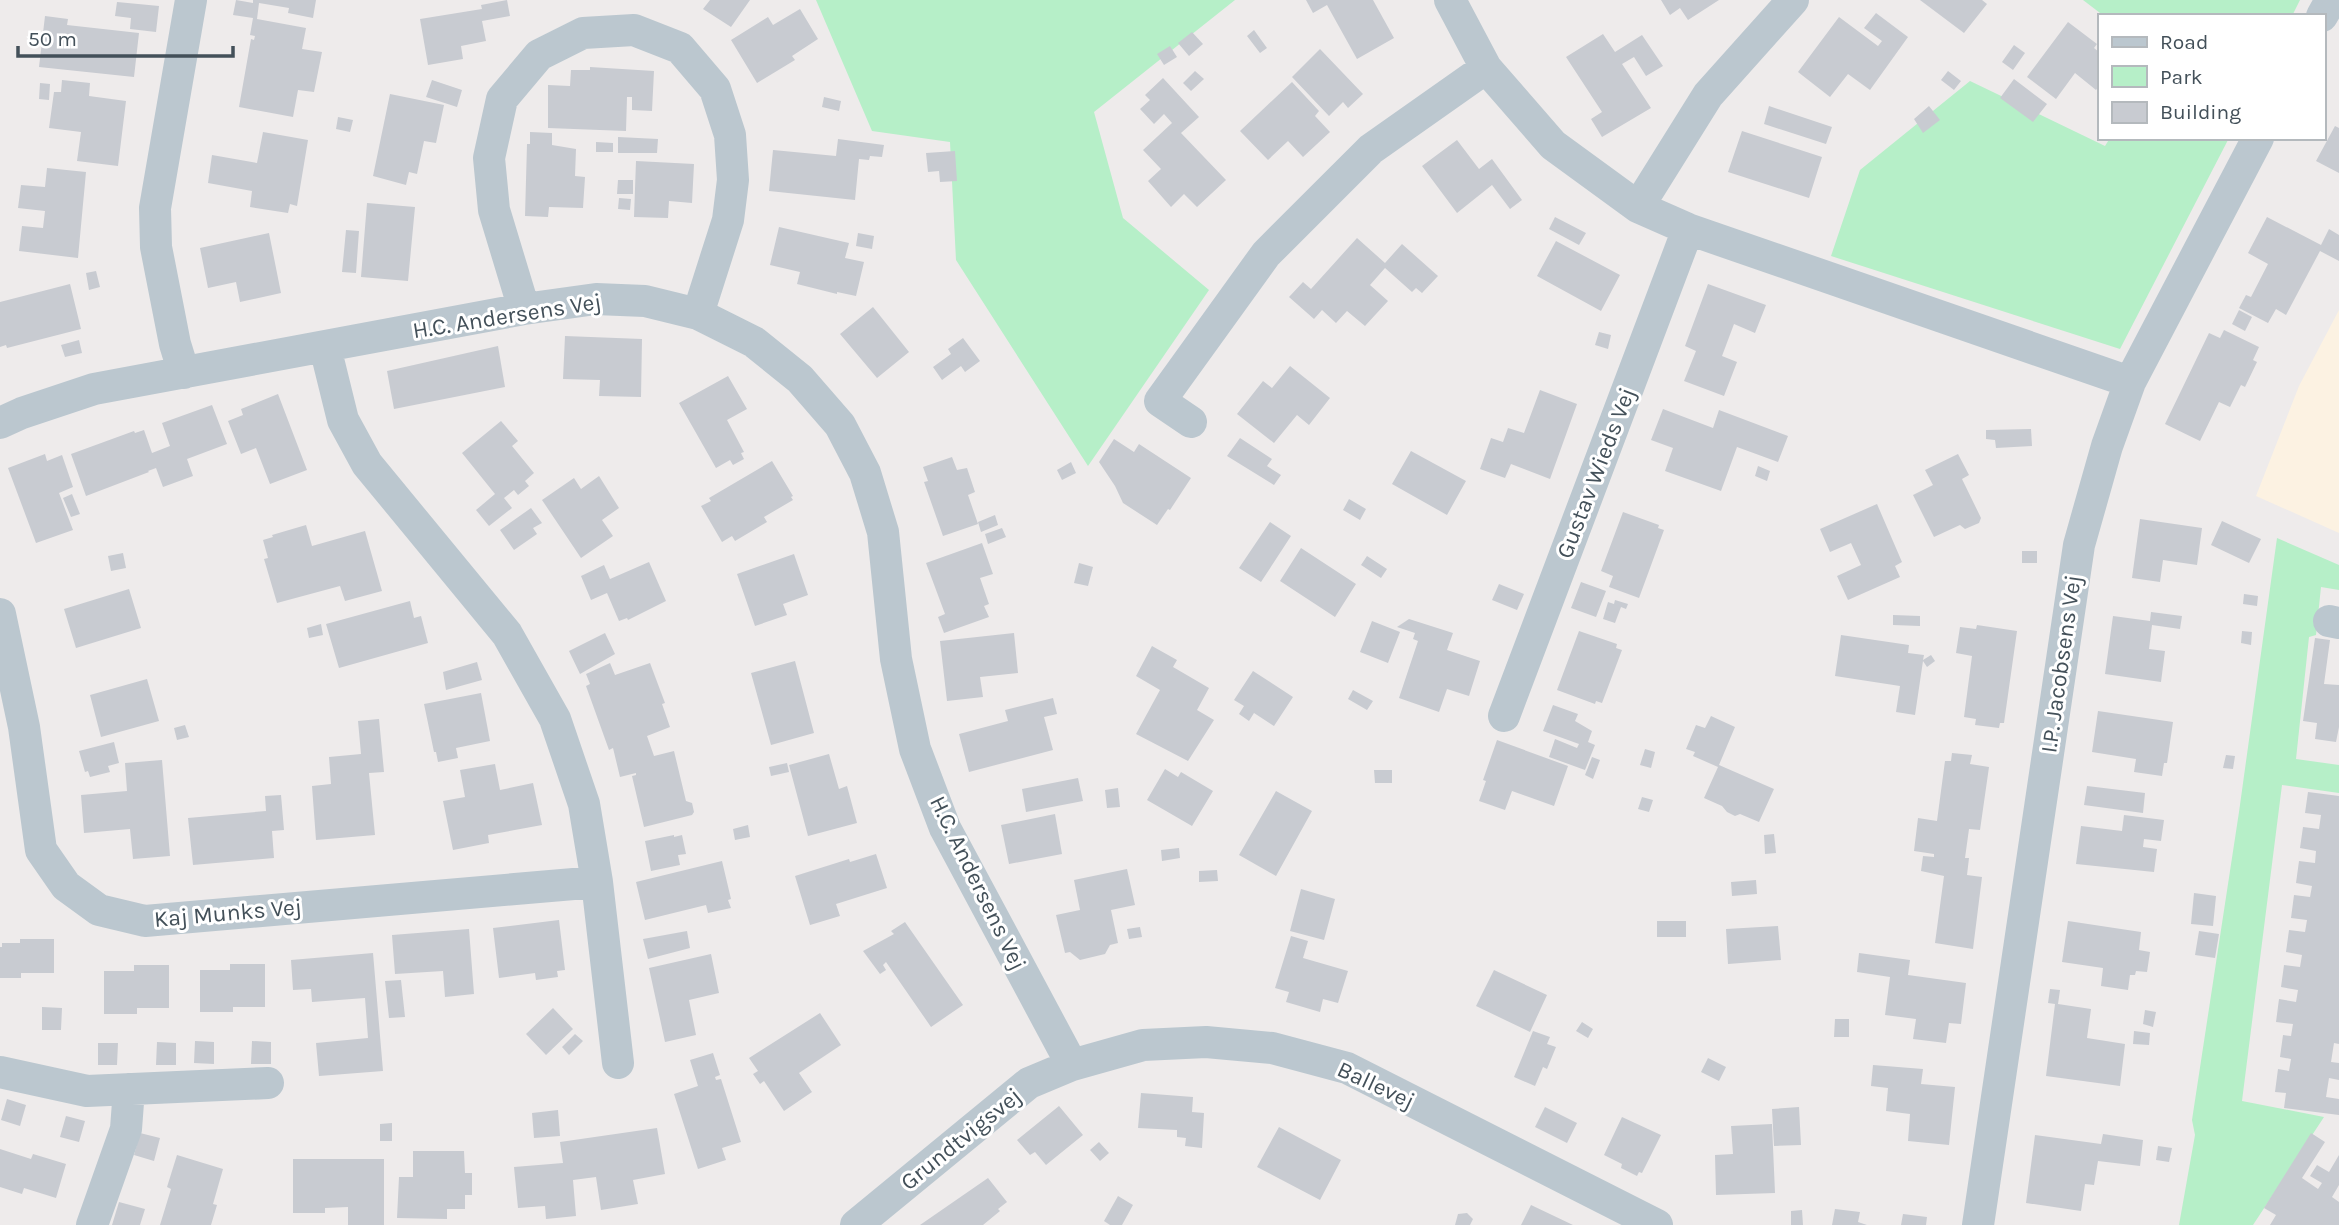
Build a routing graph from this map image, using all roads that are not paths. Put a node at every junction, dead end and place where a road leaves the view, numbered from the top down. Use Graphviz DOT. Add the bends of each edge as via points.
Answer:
graph roads {
  1 [pos="191,0"];
  2 [pos="1450,0"];
  3 [pos="1793,0"];
  4 [pos="1486,68"];
  5 [pos="2257,140"];
  6 [pos="1638,207"];
  7 [pos="1688,229"];
  8 [pos="524,309"];
  9 [pos="698,314"];
  10 [pos="325,347"];
  11 [pos="184,373"];
  12 [pos="2130,382"];
  13 [pos="1191,422"];
  14 [pos="0,423"];
  15 [pos="0,614"];
  16 [pos="1504,716"];
  17 [pos="597,882"];
  18 [pos="618,1063"];
  19 [pos="1072,1065"];
  20 [pos="0,1072"];
  21 [pos="268,1083"];
  22 [pos="129,1089"];
  23 [pos="1640,1221"];
  24 [pos="92,1225"];
  25 [pos="856,1225"];
  26 [pos="1978,1225"];
  1 -- 11 [label="street" via="155,208 156,247"];
  2 -- 4 [label="street"];
  3 -- 6 [label="street" via="1708,95"];
  4 -- 6 [label="street" via="1553,145"];
  4 -- 13 [label="street" via="1371,149 1266,254 1160,401"];
  5 -- 12 [label="street, I.P. Jacobsens Vej"];
  6 -- 7 [label="street"];
  7 -- 12 [label="street"];
  7 -- 16 [label="street, Gustav Wieds Vej"];
  8 -- 9 [label="street, H.C. Andersens Vej" via="608,299 645,301"];
  8 -- 9 [label="street" via="494,210 489,158 502,99 539,55 583,33 634,30 680,48 715,89 730,135 733,180 728,220"];
  8 -- 10 [label="street, H.C. Andersens Vej"];
  9 -- 19 [label="street, H.C. Andersens Vej" via="754,342 800,379 840,425 865,473 883,532 897,659 915,749 945,828"];
  10 -- 11 [label="street, H.C. Andersens Vej"];
  10 -- 17 [label="street" via="343,421 367,464 508,634 555,719 584,804"];
  11 -- 14 [label="street, H.C. Andersens Vej" via="94,389"];
  12 -- 26 [label="street, I.P. Jacobsens Vej" via="2079,545"];
  15 -- 17 [label="street, Kaj Munks Vej" via="24,727 41,850 66,886 99,910 145,921"];
  17 -- 18 [label="street"];
  19 -- 23 [label="street, Ballevej" via="1143,1045 1206,1042 1272,1048 1347,1068"];
  19 -- 25 [label="street, Grundtvigsvej" via="1029,1083"];
  20 -- 22 [label="street" via="87,1091"];
  21 -- 22 [label="street"];
  22 -- 24 [label="street" via="126,1129"];
}
